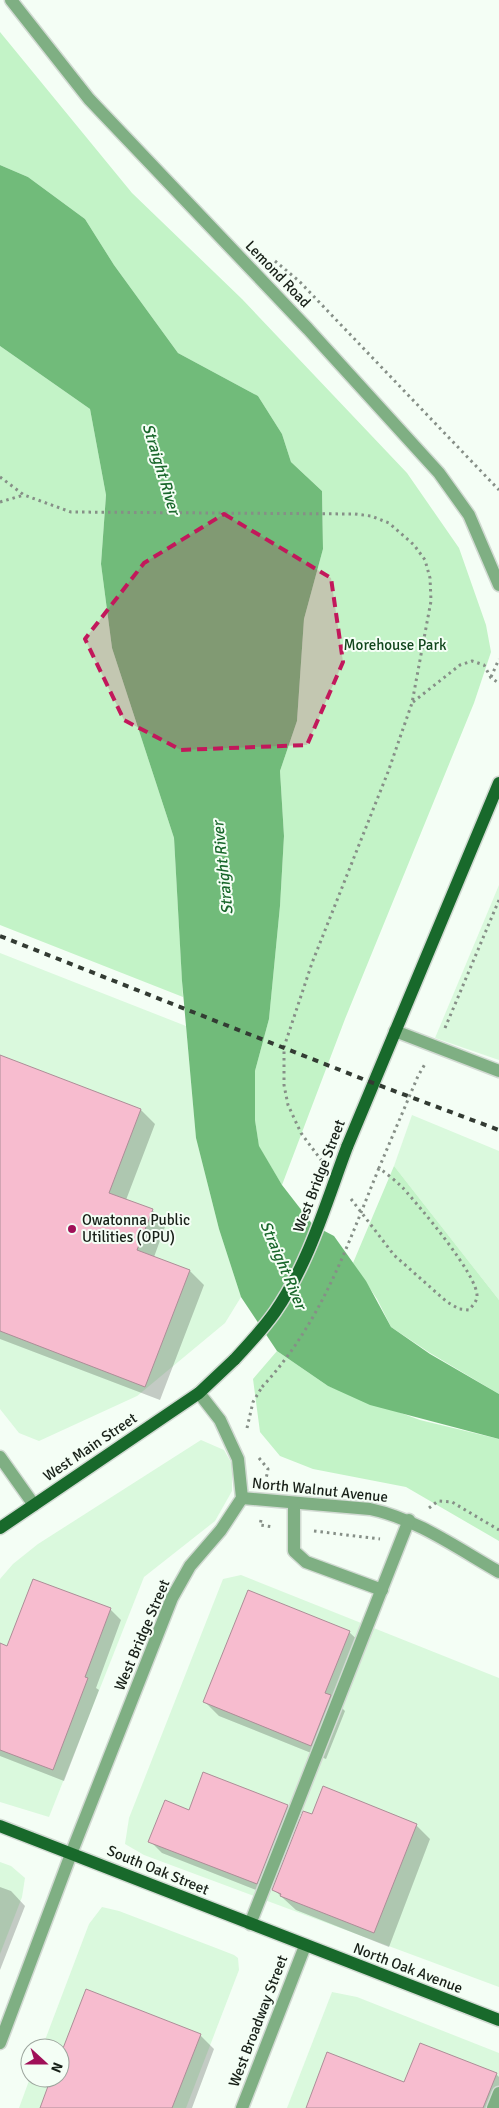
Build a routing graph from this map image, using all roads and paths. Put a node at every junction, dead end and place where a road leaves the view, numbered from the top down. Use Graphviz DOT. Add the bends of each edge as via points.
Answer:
graph roads {
  1 [pos="11,0"];
  2 [pos="270,258"];
  3 [pos="0,476"];
  4 [pos="499,490"];
  5 [pos="24,495"];
  6 [pos="0,502"];
  7 [pos="499,585"];
  8 [pos="499,658"];
  9 [pos="491,678"];
  10 [pos="499,683"];
  11 [pos="412,703"];
  12 [pos="499,783"];
  13 [pos="395,1031"];
  14 [pos="499,1072"];
  15 [pos="324,1164"];
  16 [pos="348,1195"];
  17 [pos="262,1387"];
  18 [pos="199,1392"];
  19 [pos="0,1457"];
  20 [pos="242,1498"];
  21 [pos="294,1502"];
  22 [pos="34,1505"];
  23 [pos="409,1520"];
  24 [pos="0,1528"];
  25 [pos="499,1572"];
  26 [pos="382,1590"];
  27 [pos="0,1826"];
  28 [pos="72,1854"];
  29 [pos="250,1924"];
  30 [pos="305,1946"];
  31 [pos="499,2020"];
  32 [pos="0,2043"];
  33 [pos="499,2093"];
  34 [pos="242,2108"];
  35 [pos="493,2108"];
  1 -- 7 [label="street, Lemond Road" via="88,99 308,329 439,473 469,515"];
  2 -- 4 [label="path" via="299,281"];
  3 -- 5 [label="path"];
  5 -- 6 [label="path"];
  5 -- 11 [label="path" via="71,512 355,514 389,523 414,545 425,560 430,578 431,601"];
  8 -- 9 [label="path"];
  9 -- 10 [label="path"];
  9 -- 11 [label="path" via="484,666 472,662 460,666"];
  11 -- 15 [label="path" via="312,963 284,1047 284,1085 288,1105 301,1133"];
  12 -- 13 [label="main road, West Bridge Street"];
  13 -- 14 [label="street"];
  13 -- 18 [label="main road, West Bridge Street, bridge" via="314,1236 287,1292 265,1325"];
  16 -- 17 [label="path, bridge" via="394,1255 447,1302 458,1309 469,1310 475,1304 474,1286 453,1250 402,1187 379,1168 333,1282 315,1316 282,1366"];
  18 -- 20 [label="street" via="220,1420 238,1459"];
  18 -- 22 [label="main road, West Main Street"];
  19 -- 22 [label="street"];
  20 -- 21 [label="street, North Walnut Avenue"];
  20 -- 28 [label="street, West Bridge Street" via="221,1530 190,1566 172,1598"];
  21 -- 23 [label="street, North Walnut Avenue" via="370,1509"];
  21 -- 26 [label="street" via="294,1551 306,1562"];
  22 -- 24 [label="main road, West Main Street"];
  23 -- 25 [label="street, North Walnut Avenue"];
  23 -- 26 [label="street"];
  26 -- 29 [label="street"];
  27 -- 28 [label="main road, South Oak Street"];
  28 -- 29 [label="main road, South Oak Street"];
  28 -- 32 [label="street, West Bridge Street"];
  29 -- 30 [label="main road, South Oak Street"];
  30 -- 31 [label="main road, North Oak Avenue"];
  30 -- 34 [label="street, West Broadway Street"];
  33 -- 35 [label="street"];
}
